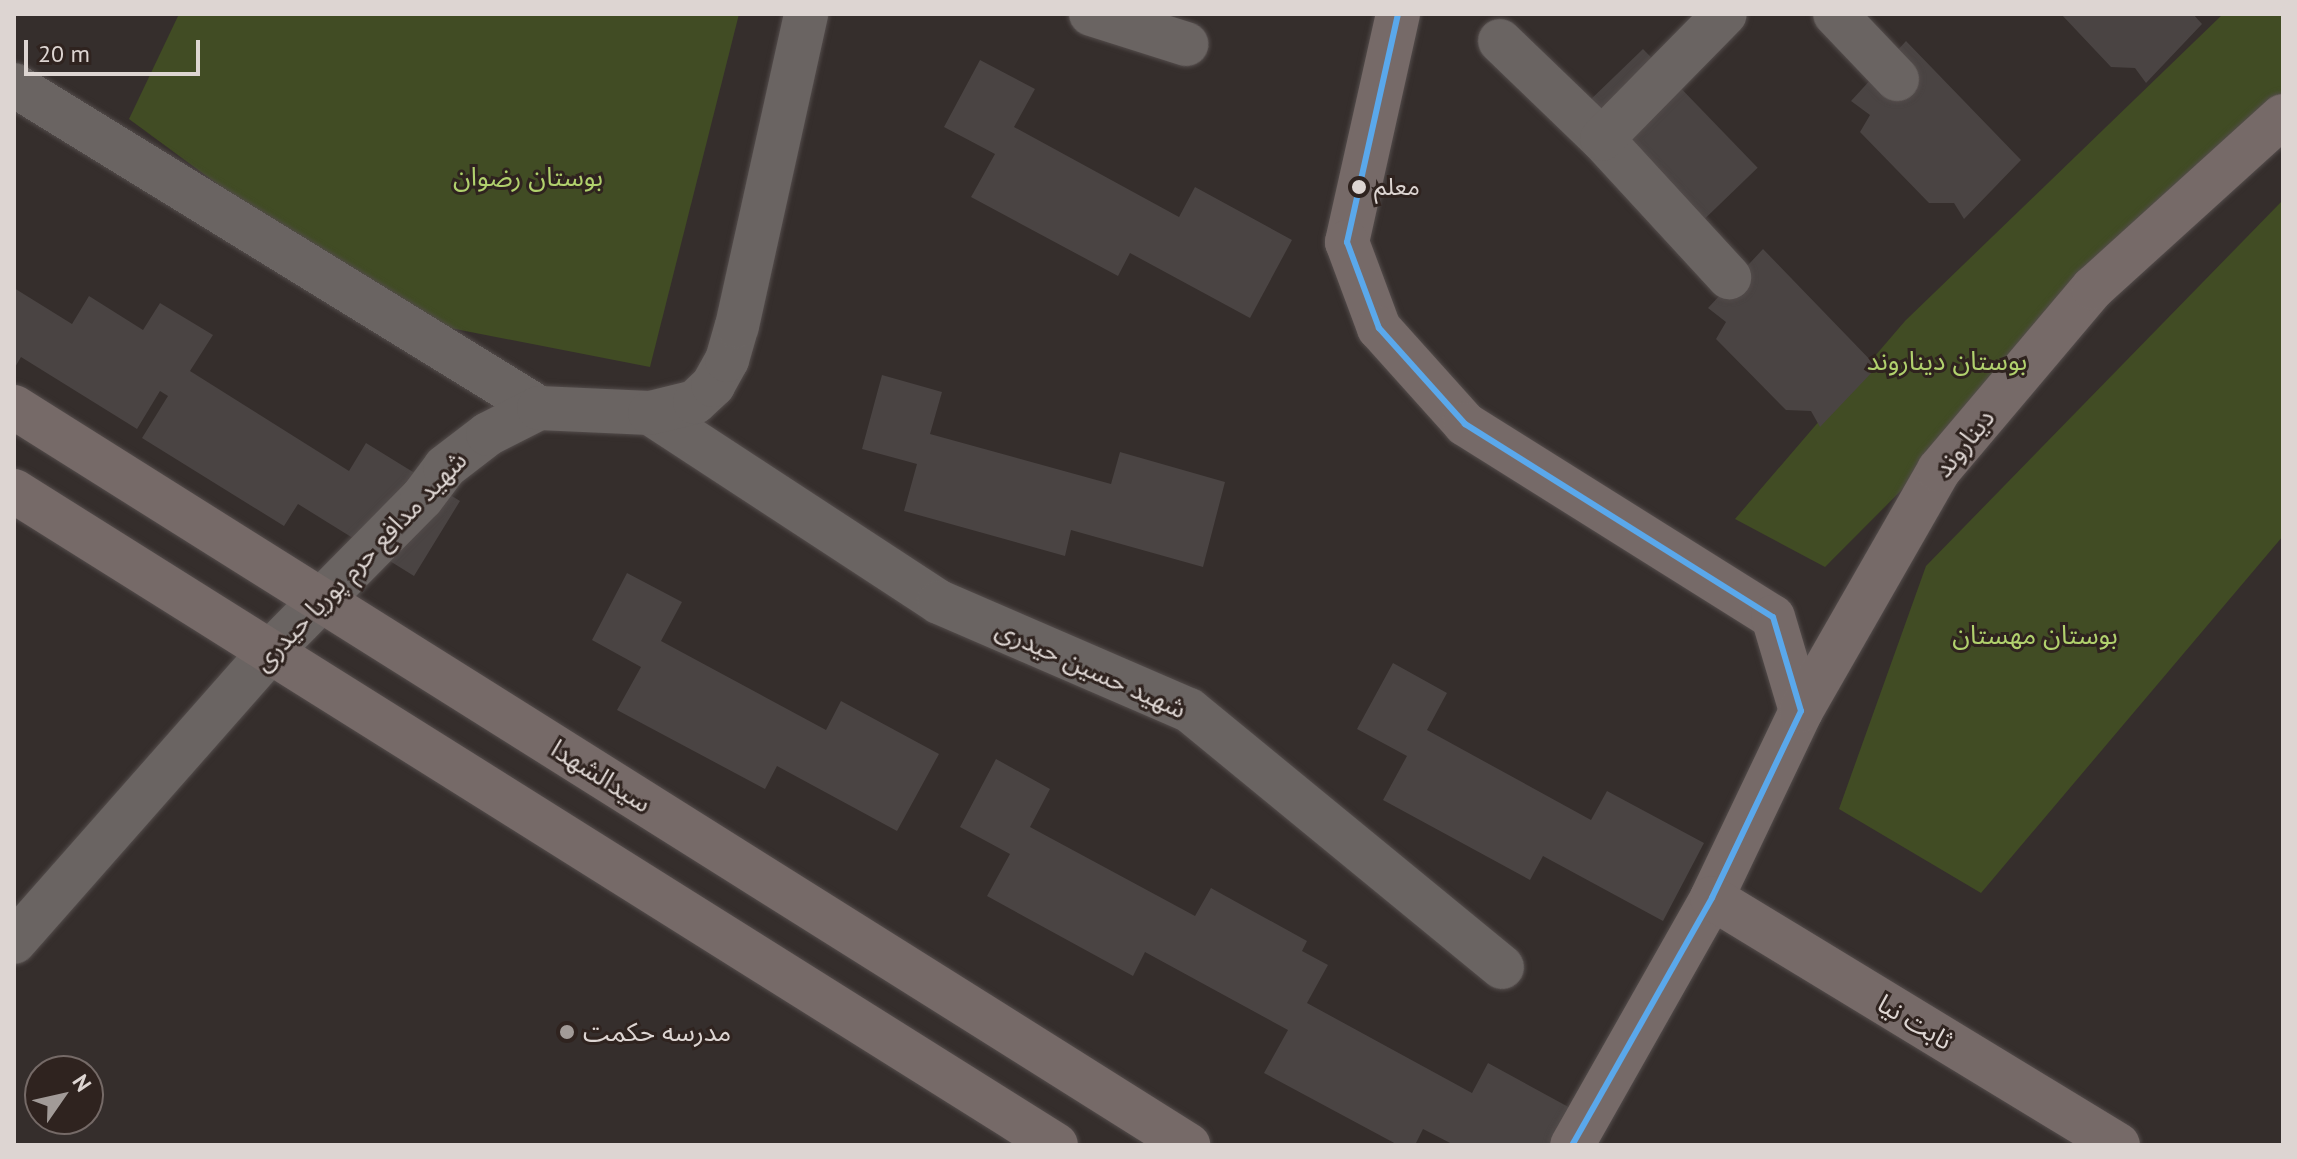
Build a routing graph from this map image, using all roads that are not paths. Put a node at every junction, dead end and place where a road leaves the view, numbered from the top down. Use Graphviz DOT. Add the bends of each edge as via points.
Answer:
graph roads {
  1 [pos="806,14"];
  2 [pos="1091,14"];
  3 [pos="1398,14"];
  4 [pos="1725,14"];
  5 [pos="1835,14"];
  6 [pos="1500,41"];
  7 [pos="1186,44"];
  8 [pos="1897,79"];
  9 [pos="14,85"];
  10 [pos="2283,116"];
  11 [pos="1602,139"];
  12 [pos="1729,277"];
  13 [pos="14,407"];
  14 [pos="539,408"];
  15 [pos="650,413"];
  16 [pos="14,491"];
  17 [pos="319,598"];
  18 [pos="269,653"];
  19 [pos="1801,711"];
  20 [pos="1712,898"];
  21 [pos="14,942"];
  22 [pos="1502,967"];
  23 [pos="1056,1145"];
  24 [pos="1188,1145"];
  25 [pos="1572,1145"];
  26 [pos="2118,1145"];
  1 -- 15 [label="street, شهید مدافع حرم پوریا حیدری" via="727,360 695,402"];
  2 -- 7 [label="street"];
  3 -- 19 [label="main road" via="1347,242 1379,328 1465,424 1773,617"];
  4 -- 11 [label="street"];
  5 -- 8 [label="street"];
  6 -- 11 [label="street"];
  9 -- 14 [label="street"];
  10 -- 19 [label="main road, دیناروند" via="2093,288 1939,470"];
  11 -- 12 [label="street"];
  13 -- 17 [label="main road, سیدالشهدا"];
  14 -- 15 [label="street, شهید مدافع حرم پوریا حیدری"];
  14 -- 17 [label="street, شهید مدافع حرم پوریا حیدری" via="488,434 445,467 422,498"];
  15 -- 22 [label="street, شهید حسین حیدری" via="939,602 1189,710"];
  16 -- 18 [label="main road"];
  17 -- 18 [label="street, شهید مدافع حرم پوریا حیدری"];
  17 -- 24 [label="main road, سیدالشهدا"];
  18 -- 21 [label="street, شهید مدافع حرم پوریا حیدری"];
  18 -- 23 [label="main road"];
  19 -- 20 [label="main road, دیناروند"];
  20 -- 25 [label="main road, دیناروند"];
  20 -- 26 [label="main road, ثابت نیا"];
}
